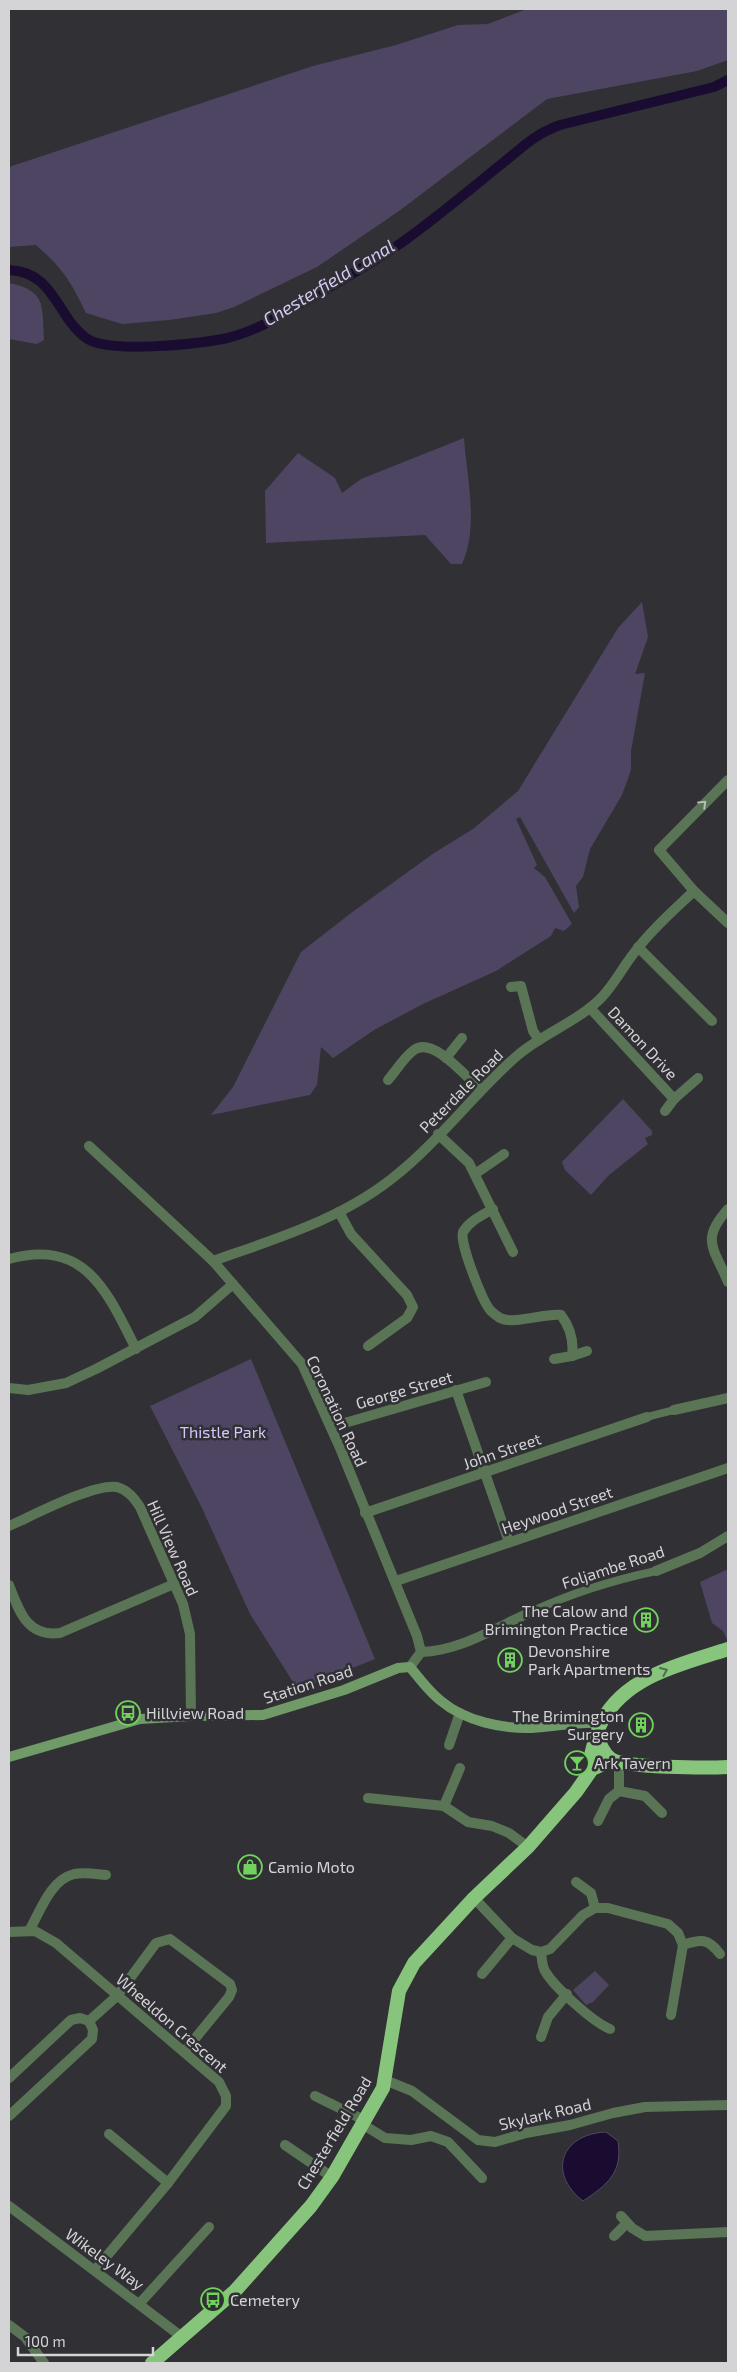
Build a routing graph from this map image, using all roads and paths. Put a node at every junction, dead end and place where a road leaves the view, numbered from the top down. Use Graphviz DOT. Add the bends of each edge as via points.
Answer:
graph roads {
  1 [pos="728,780"];
  2 [pos="694,891"];
  3 [pos="728,923"];
  4 [pos="638,947"];
  5 [pos="511,988"];
  6 [pos="590,1008"];
  7 [pos="712,1021"];
  8 [pos="462,1038"];
  9 [pos="539,1040"];
  10 [pos="446,1058"];
  11 [pos="698,1078"];
  12 [pos="388,1080"];
  13 [pos="480,1089"];
  14 [pos="674,1099"];
  15 [pos="666,1112"];
  16 [pos="438,1134"];
  17 [pos="89,1146"];
  18 [pos="504,1154"];
  19 [pos="475,1174"];
  20 [pos="493,1209"];
  21 [pos="728,1209"];
  22 [pos="339,1212"];
  23 [pos="513,1252"];
  24 [pos="9,1259"];
  25 [pos="213,1261"];
  26 [pos="728,1282"];
  27 [pos="234,1284"];
  28 [pos="368,1346"];
  29 [pos="136,1349"];
  30 [pos="588,1351"];
  31 [pos="572,1356"];
  32 [pos="554,1360"];
  33 [pos="486,1382"];
  34 [pos="9,1388"];
  35 [pos="456,1390"];
  36 [pos="728,1398"];
  37 [pos="674,1410"];
  38 [pos="647,1418"];
  39 [pos="331,1427"];
  40 [pos="728,1468"];
  41 [pos="485,1472"];
  42 [pos="366,1513"];
  43 [pos="9,1526"];
  44 [pos="728,1536"];
  45 [pos="509,1542"];
  46 [pos="656,1570"];
  47 [pos="396,1581"];
  48 [pos="174,1584"];
  49 [pos="9,1585"];
  50 [pos="533,1611"];
  51 [pos="728,1649"];
  52 [pos="421,1652"];
  53 [pos="410,1667"];
  54 [pos="460,1713"];
  55 [pos="191,1716"];
  56 [pos="599,1729"];
  57 [pos="449,1745"];
  58 [pos="9,1757"];
  59 [pos="616,1761"];
  60 [pos="460,1768"];
  61 [pos="725,1770"];
  62 [pos="586,1776"];
  63 [pos="619,1791"];
  64 [pos="368,1798"];
  65 [pos="444,1806"];
  66 [pos="662,1813"];
  67 [pos="598,1821"];
  68 [pos="528,1846"];
  69 [pos="106,1875"];
  70 [pos="576,1882"];
  71 [pos="474,1898"];
  72 [pos="595,1908"];
  73 [pos="29,1931"];
  74 [pos="9,1932"];
  75 [pos="512,1938"];
  76 [pos="683,1945"];
  77 [pos="541,1952"];
  78 [pos="720,1954"];
  79 [pos="482,1974"];
  80 [pos="567,1994"];
  81 [pos="116,1996"];
  82 [pos="671,2015"];
  83 [pos="90,2022"];
  84 [pos="610,2029"];
  85 [pos="541,2037"];
  86 [pos="184,2052"];
  87 [pos="9,2078"];
  88 [pos="386,2080"];
  89 [pos="315,2096"];
  90 [pos="728,2105"];
  91 [pos="9,2116"];
  92 [pos="363,2122"];
  93 [pos="109,2134"];
  94 [pos="285,2145"];
  95 [pos="332,2176"];
  96 [pos="482,2178"];
  97 [pos="168,2182"];
  98 [pos="9,2206"];
  99 [pos="209,2227"];
  100 [pos="728,2232"];
  101 [pos="614,2236"];
  102 [pos="95,2270"];
  103 [pos="140,2303"];
  104 [pos="9,2325"];
  105 [pos="182,2337"];
  106 [pos="44,2363"];
  107 [pos="152,2363"];
  2 -- 1 [label="street, one-way" via="659,850"];
  2 -- 3 [label="street"];
  2 -- 4 [label="street, Peterdale Road"];
  4 -- 6 [label="street, Peterdale Road" via="603,996"];
  4 -- 7 [label="street"];
  5 -- 9 [label="street" via="521,986 533,1031"];
  6 -- 9 [label="street, Peterdale Road"];
  6 -- 14 [label="street, Damon Drive"];
  8 -- 10 [label="street"];
  9 -- 13 [label="street, Peterdale Road"];
  10 -- 12 [label="street" via="435,1049 424,1046 414,1050"];
  10 -- 13 [label="street"];
  11 -- 14 [label="street, Damon Drive"];
  13 -- 16 [label="street, Peterdale Road"];
  14 -- 15 [label="street, Damon Drive"];
  16 -- 19 [label="street" via="469,1163"];
  16 -- 22 [label="street, Peterdale Road" via="401,1172"];
  17 -- 25 [label="street, Coronation Road"];
  18 -- 19 [label="street"];
  19 -- 20 [label="street"];
  20 -- 23 [label="street"];
  20 -- 31 [label="street" via="471,1222 463,1234 464,1250 490,1311 502,1319 515,1320 561,1315 567,1323 573,1345"];
  21 -- 26 [label="street" via="719,1219 710,1241"];
  22 -- 25 [label="street, Peterdale Road" via="295,1232"];
  22 -- 28 [label="street" via="351,1234 407,1295 413,1307 407,1318"];
  24 -- 29 [label="street" via="51,1254 70,1260 86,1271 111,1301"];
  25 -- 27 [label="street, Coronation Road"];
  27 -- 29 [label="street" via="195,1317"];
  27 -- 39 [label="street, Coronation Road" via="302,1364"];
  29 -- 34 [label="street" via="66,1383 28,1390"];
  30 -- 31 [label="street"];
  31 -- 32 [label="street"];
  33 -- 35 [label="street, George Street"];
  35 -- 39 [label="street, George Street"];
  35 -- 41 [label="street"];
  36 -- 37 [label="street"];
  37 -- 38 [label="street"];
  38 -- 41 [label="street, John Street"];
  39 -- 42 [label="street, Coronation Road"];
  40 -- 45 [label="street, Heywood Street"];
  41 -- 42 [label="street, John Street"];
  41 -- 45 [label="street"];
  42 -- 47 [label="street, Coronation Road"];
  43 -- 48 [label="street, Hill View Road" via="84,1493 117,1487 132,1495 140,1507"];
  44 -- 46 [label="street, Foljambe Road" via="700,1553"];
  45 -- 47 [label="street, Heywood Street"];
  46 -- 50 [label="street, Foljambe Road" via="619,1579"];
  47 -- 52 [label="street, Coronation Road"];
  48 -- 49 [label="street" via="60,1633 47,1634 27,1622"];
  48 -- 55 [label="street, Hill View Road" via="190,1634"];
  50 -- 52 [label="street, Foljambe Road" via="454,1647"];
  56 -- 51 [label="highway, one-way" via="617,1699 634,1686 674,1667"];
  52 -- 53 [label="street"];
  53 -- 54 [label="main road" via="440,1701"];
  53 -- 55 [label="main road, Station Road" via="398,1668 309,1702 263,1715"];
  54 -- 56 [label="main road" via="508,1727"];
  54 -- 57 [label="street"];
  55 -- 58 [label="main road, Station Road" via="140,1720"];
  56 -- 59 [label="highway" via="605,1753"];
  56 -- 62 [label="highway"];
  59 -- 61 [label="highway"];
  59 -- 62 [label="highway, Chesterfield Road" via="592,1769"];
  59 -- 63 [label="street"];
  60 -- 65 [label="street"];
  62 -- 68 [label="highway, Chesterfield Road" via="576,1792"];
  63 -- 66 [label="street" via="645,1796"];
  63 -- 67 [label="street" via="610,1799"];
  64 -- 65 [label="street"];
  65 -- 68 [label="street" via="468,1822 492,1826"];
  68 -- 71 [label="highway, Chesterfield Road"];
  69 -- 73 [label="street" via="74,1874 61,1881 52,1889"];
  70 -- 72 [label="street" via="591,1893"];
  71 -- 75 [label="street"];
  71 -- 88 [label="highway, Chesterfield Road" via="414,1963 399,1991"];
  72 -- 76 [label="street" via="608,1908 668,1924 678,1933"];
  72 -- 77 [label="street" via="583,1915 550,1948"];
  73 -- 74 [label="street, Wheeldon Crescent"];
  73 -- 81 [label="street, Wheeldon Crescent" via="56,1943"];
  75 -- 77 [label="street"];
  75 -- 79 [label="street"];
  76 -- 78 [label="street" via="699,1940 712,1944"];
  76 -- 82 [label="street"];
  77 -- 80 [label="street" via="545,1971"];
  80 -- 84 [label="street" via="598,2024"];
  80 -- 85 [label="street" via="548,2017"];
  81 -- 83 [label="street"];
  81 -- 86 [label="street, Wheeldon Crescent"];
  81 -- 86 [label="street" via="162,1939 170,1939 230,1984 229,1997"];
  83 -- 87 [label="street" via="80,2018 71,2020"];
  83 -- 91 [label="street" via="92,2039"];
  86 -- 97 [label="street, Wheeldon Crescent" via="219,2082 226,2096 226,2106"];
  88 -- 90 [label="street, Skylark Road" via="412,2091 478,2140 495,2142 645,2107"];
  88 -- 92 [label="highway, Chesterfield Road"];
  89 -- 92 [label="street"];
  92 -- 95 [label="highway, Chesterfield Road"];
  92 -- 96 [label="street" via="385,2138 411,2140 431,2136 448,2142"];
  93 -- 97 [label="street"];
  94 -- 95 [label="street"];
  95 -- 105 [label="highway, Chesterfield Road" via="311,2206 235,2292"];
  97 -- 102 [label="street, Wheeldon Crescent"];
  98 -- 102 [label="street, Wikeley Way"];
  99 -- 103 [label="street"];
  100 -- 101 [label="street" via="645,2236 624,2220"];
  102 -- 103 [label="street, Wikeley Way"];
  103 -- 105 [label="street, Wikeley Way"];
  104 -- 106 [label="street" via="25,2337"];
  105 -- 107 [label="highway, Chesterfield Road"];
}
